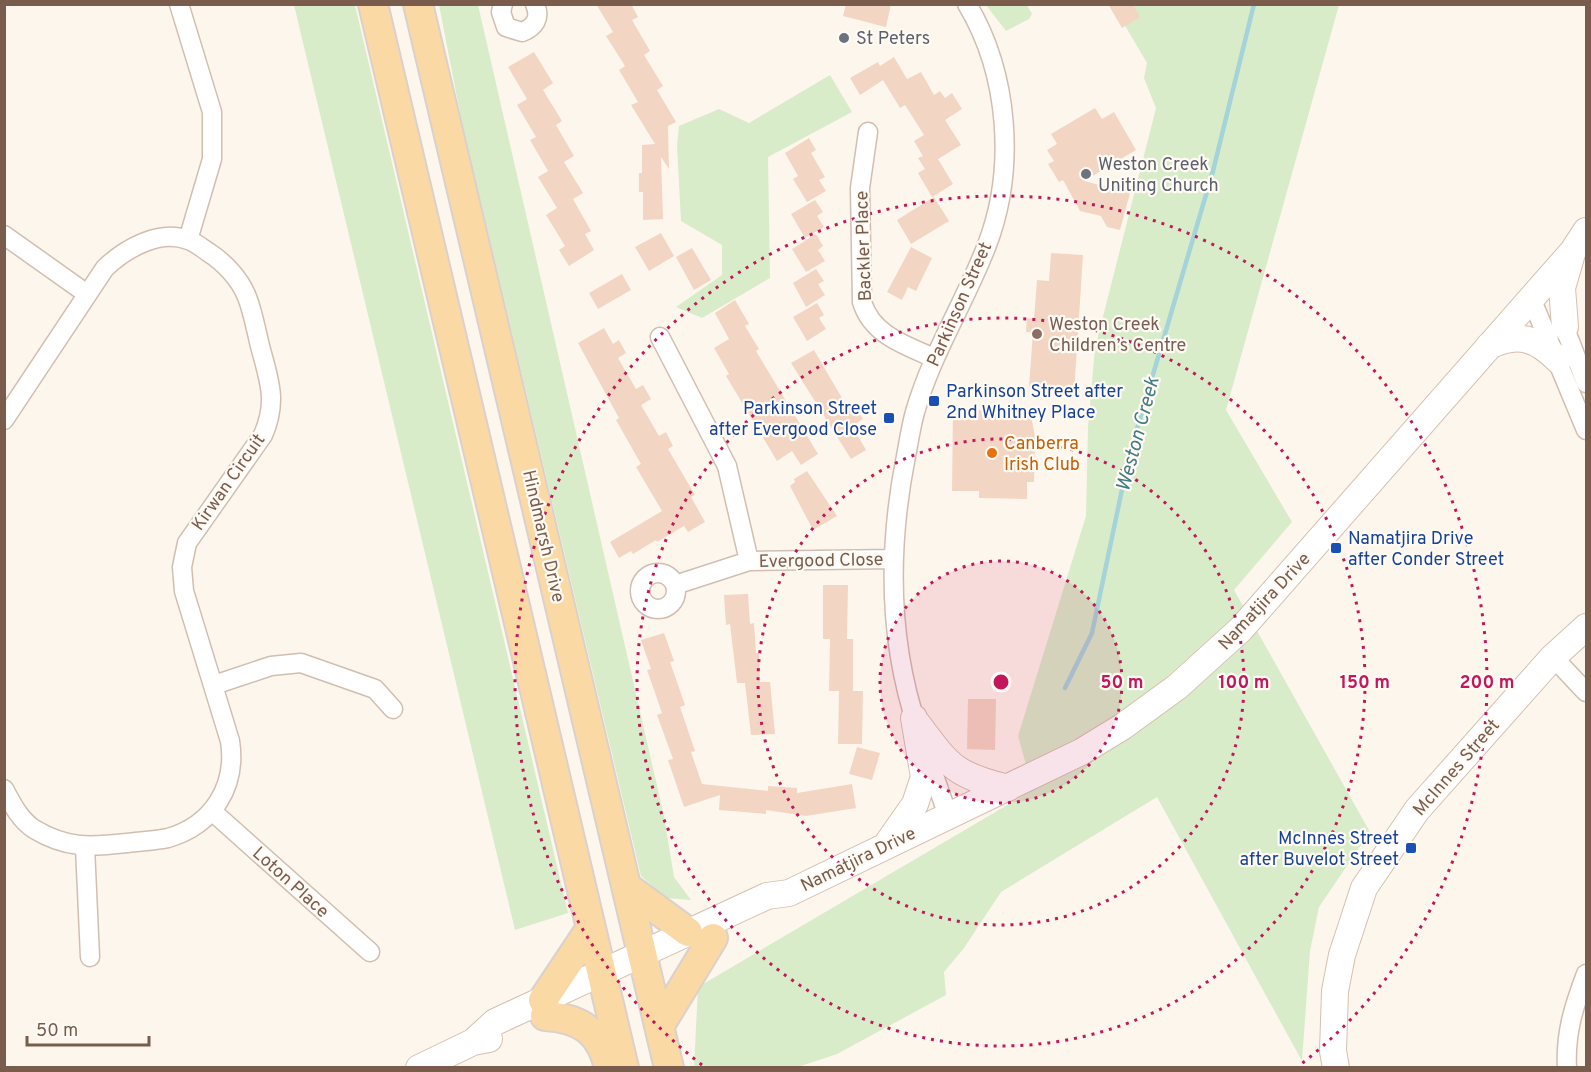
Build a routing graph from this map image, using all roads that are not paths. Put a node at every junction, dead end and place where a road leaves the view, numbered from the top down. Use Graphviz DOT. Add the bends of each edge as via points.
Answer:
graph roads {
  1 [pos="179,4"];
  2 [pos="373,4"];
  3 [pos="418,4"];
  4 [pos="503,4"];
  5 [pos="967,4"];
  6 [pos="538,5"];
  7 [pos="868,132"];
  8 [pos="4,235"];
  9 [pos="188,240"];
  10 [pos="1580,241"];
  11 [pos="1539,289"];
  12 [pos="87,294"];
  13 [pos="1565,327"];
  14 [pos="660,337"];
  15 [pos="1489,346"];
  16 [pos="934,358"];
  17 [pos="1558,360"];
  18 [pos="1587,383"];
  19 [pos="4,420"];
  20 [pos="1587,430"];
  21 [pos="893,559"];
  22 [pos="749,561"];
  23 [pos="675,585"];
  24 [pos="1587,627"];
  25 [pos="1553,657"];
  26 [pos="214,685"];
  27 [pos="1587,692"];
  28 [pos="393,709"];
  29 [pos="914,718"];
  30 [pos="1008,788"];
  31 [pos="4,789"];
  32 [pos="213,812"];
  33 [pos="948,816"];
  34 [pos="885,847"];
  35 [pos="85,848"];
  36 [pos="628,888"];
  37 [pos="591,928"];
  38 [pos="701,935"];
  39 [pos="370,952"];
  40 [pos="90,957"];
  41 [pos="645,961"];
  42 [pos="1587,974"];
  43 [pos="603,980"];
  44 [pos="544,1008"];
  45 [pos="660,1025"];
  46 [pos="419,1068"];
  47 [pos="609,1068"];
  48 [pos="624,1068"];
  49 [pos="669,1068"];
  50 [pos="1336,1068"];
  51 [pos="1566,1068"];
  1 -- 9 [label="street" via="212,112 212,159"];
  2 -- 37 [label="main road"];
  3 -- 36 [label="main road, Hindmarsh Drive"];
  4 -- 6 [label="street" via="501,12 506,27 522,32 535,23"];
  5 -- 16 [label="street, Parkinson Street" via="988,48 999,85 1005,168 987,245"];
  7 -- 16 [label="street, Backler Place" via="860,188 862,302 867,315 882,332"];
  8 -- 12 [label="street"];
  9 -- 12 [label="street, Kirwan Circuit" via="153,240 127,250 105,268"];
  9 -- 26 [label="street, Kirwan Circuit" via="218,258 247,296 273,396 263,435 193,532 183,555 184,591"];
  10 -- 11 [label="main road, Namatjira Drive"];
  10 -- 13 [label="main road" via="1562,288"];
  11 -- 13 [label="street"];
  11 -- 15 [label="main road, Namatjira Drive"];
  11 -- 17 [label="street"];
  12 -- 19 [label="street, Kirwan Circuit"];
  13 -- 18 [label="street"];
  14 -- 22 [label="street, Evergood Close" via="727,466"];
  15 -- 17 [label="main road" via="1503,339 1536,342"];
  15 -- 30 [label="main road, Namatjira Drive" via="1241,629 1202,667 1122,727"];
  16 -- 21 [label="street, Parkinson Street" via="912,423 894,523"];
  17 -- 20 [label="street"];
  21 -- 22 [label="street, Evergood Close"];
  21 -- 29 [label="street, Parkinson Street" via="894,609"];
  22 -- 23 [label="street, Evergood Close"];
  24 -- 25 [label="main road, McInnes Street"];
  25 -- 27 [label="street"];
  25 -- 50 [label="main road, McInnes Street" via="1417,810 1364,888 1342,955 1335,991"];
  26 -- 28 [label="street" via="271,666 301,663 375,689"];
  26 -- 32 [label="street, Kirwan Circuit" via="230,741 232,766 226,790"];
  29 -- 30 [label="main road" via="943,759 956,770 975,780"];
  29 -- 33 [label="street, Parkinson Street"];
  29 -- 34 [label="main road" via="924,777 915,804"];
  30 -- 33 [label="main road, Namatjira Drive"];
  31 -- 35 [label="street, Kirwan Circuit" via="32,828"];
  32 -- 35 [label="street, Kirwan Circuit" via="167,838"];
  32 -- 39 [label="street, Loton Place"];
  33 -- 34 [label="main road, Namatjira Drive"];
  34 -- 38 [label="main road, Namatjira Drive" via="789,892 767,896"];
  35 -- 40 [label="street"];
  36 -- 38 [label="main road"];
  36 -- 41 [label="main road, Hindmarsh Drive"];
  37 -- 43 [label="main road"];
  37 -- 44 [label="main road"];
  38 -- 41 [label="main road, Namatjira Drive"];
  38 -- 45 [label="main road"];
  41 -- 43 [label="main road, Namatjira Drive"];
  41 -- 45 [label="main road, Hindmarsh Drive"];
  42 -- 51 [label="street" via="1571,1012 1565,1041"];
  43 -- 44 [label="main road, Namatjira Drive"];
  43 -- 48 [label="main road"];
  44 -- 46 [label="main road, Namatjira Drive" via="502,1036 473,1042"];
  44 -- 47 [label="main road" via="587,1027 605,1050"];
  45 -- 49 [label="main road, Hindmarsh Drive"];
}
